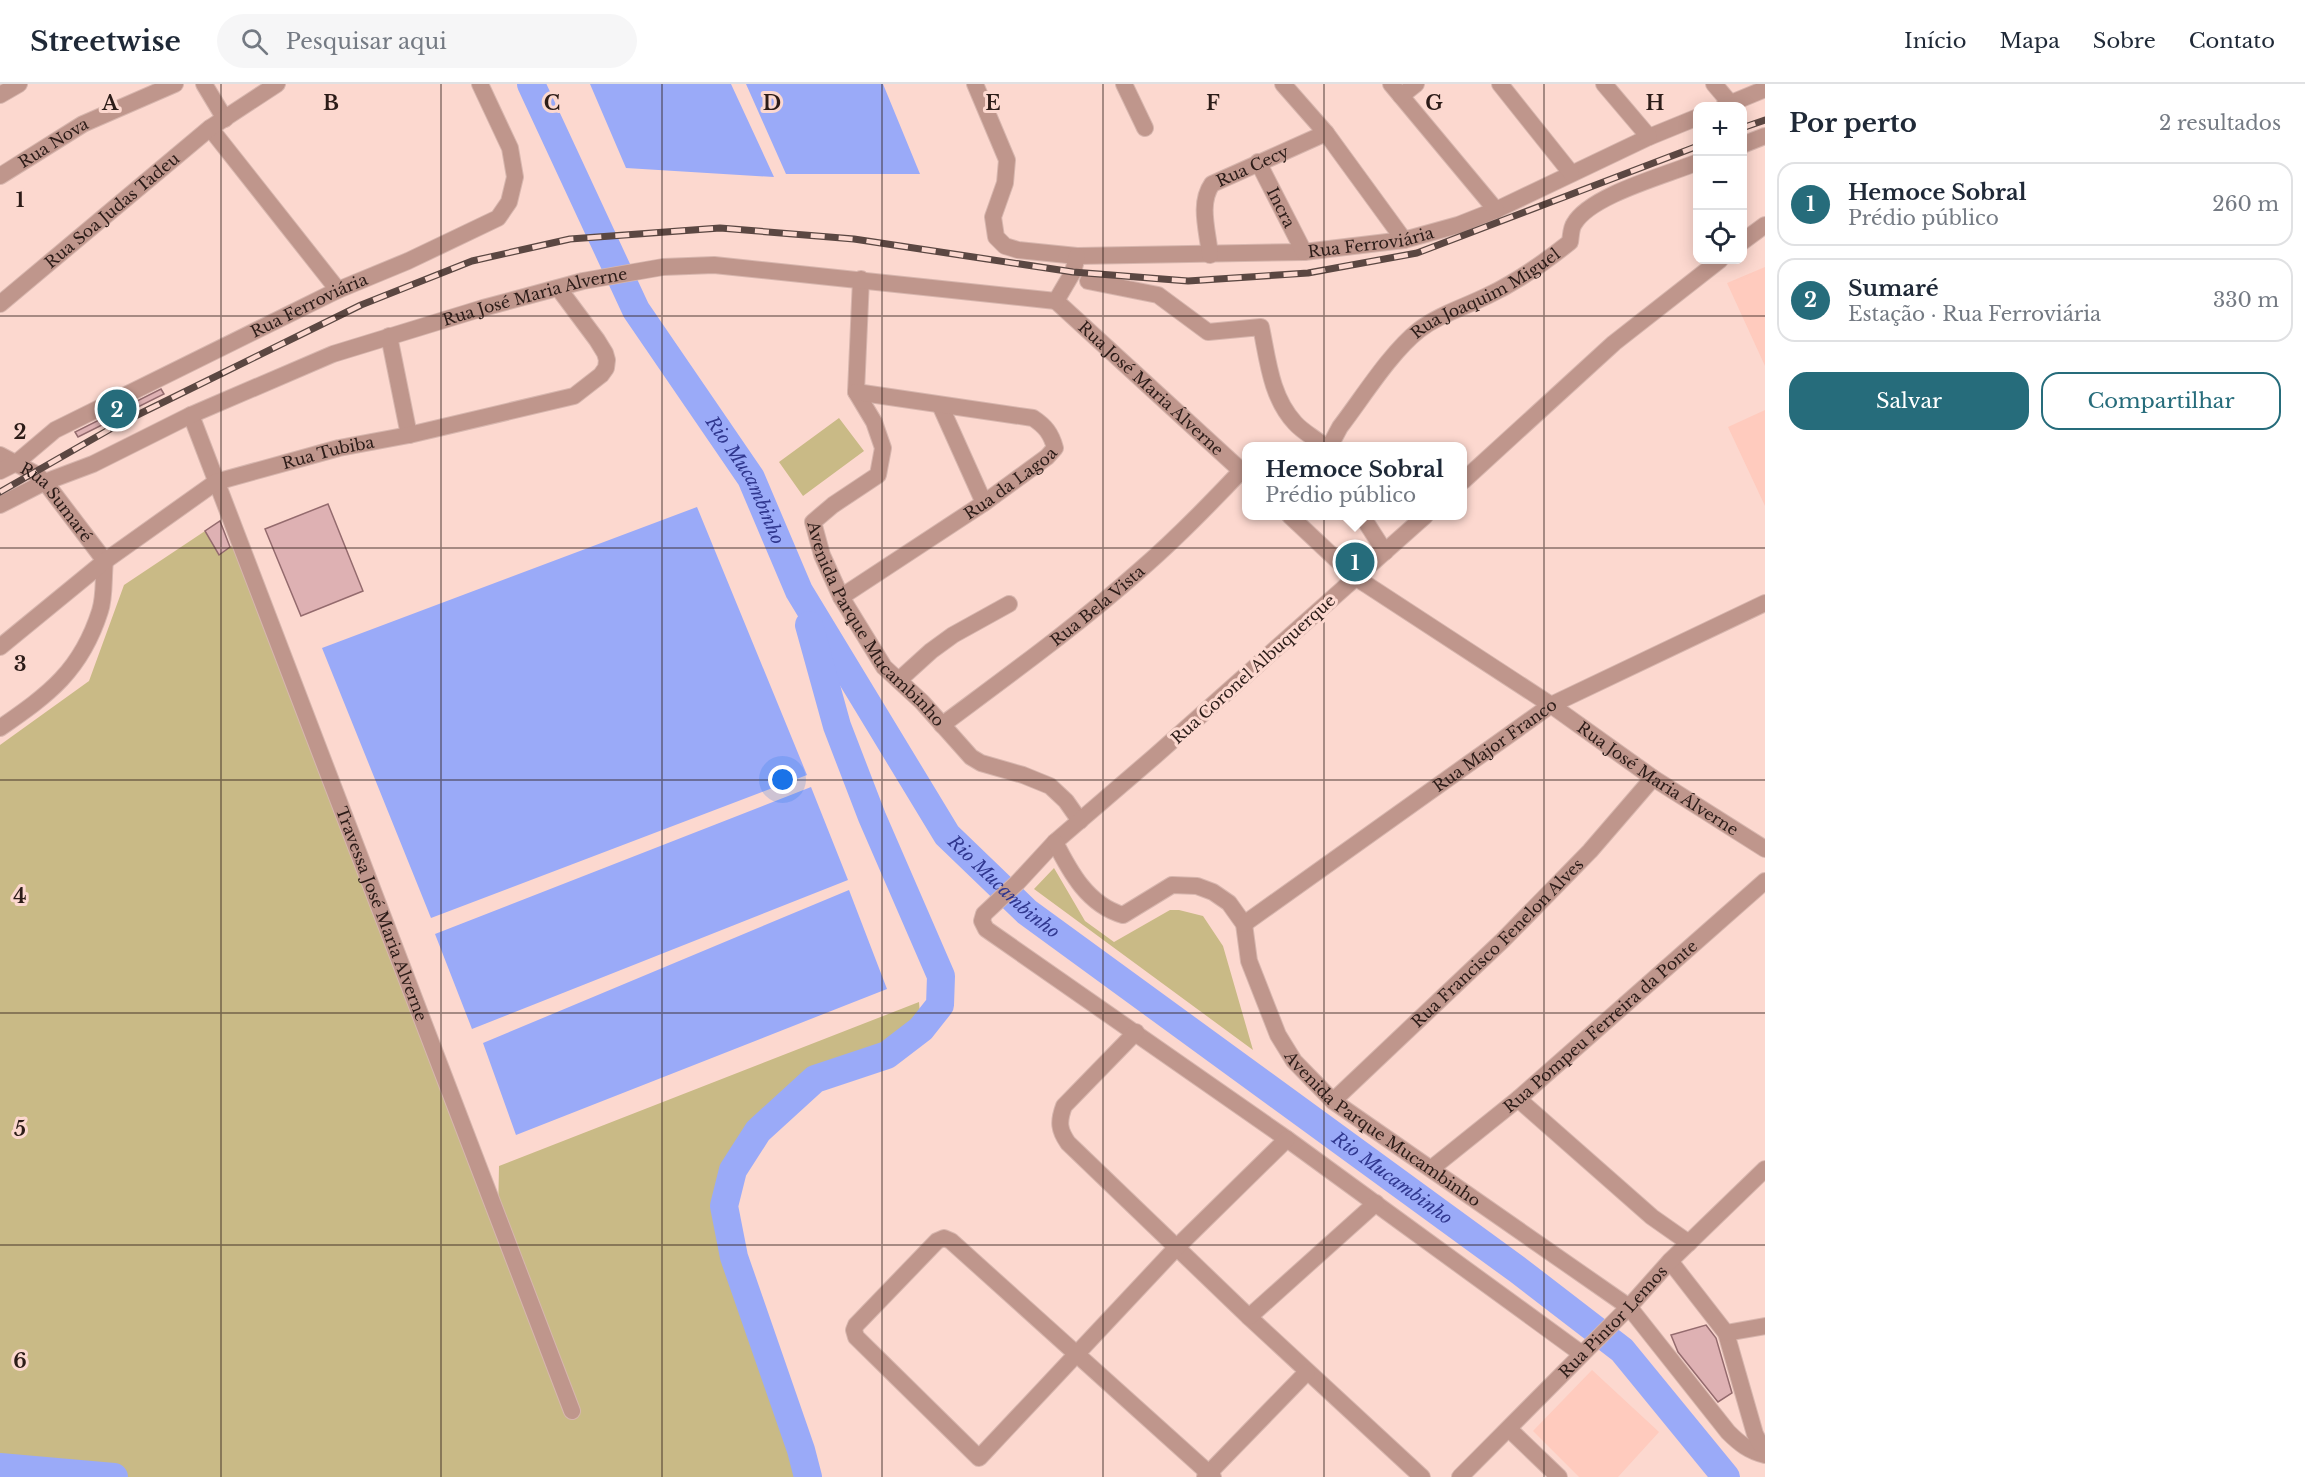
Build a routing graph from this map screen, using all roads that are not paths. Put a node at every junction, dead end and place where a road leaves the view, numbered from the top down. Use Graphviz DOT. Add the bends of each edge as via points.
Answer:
graph roads {
  1 [pos="19,84"];
  2 [pos="175,84"];
  3 [pos="204,84"];
  4 [pos="277,84"];
  5 [pos="480,84"];
  6 [pos="975,84"];
  7 [pos="1124,84"];
  8 [pos="1283,84"];
  9 [pos="1416,84"];
  10 [pos="1500,84"];
  11 [pos="1604,84"];
  12 [pos="1714,84"];
  13 [pos="1765,89"];
  14 [pos="1396,90"];
  15 [pos="0,95"];
  16 [pos="1725,102"];
  17 [pos="1734,102"];
  18 [pos="225,119"];
  19 [pos="1693,119"];
  20 [pos="210,128"];
  21 [pos="1145,128"];
  22 [pos="1326,133"];
  23 [pos="1765,136"];
  24 [pos="1649,137"];
  25 [pos="1747,143"];
  26 [pos="1258,162"];
  27 [pos="1693,164"];
  28 [pos="1571,173"];
  29 [pos="0,176"];
  30 [pos="1496,210"];
  31 [pos="1765,225"];
  32 [pos="1747,239"];
  33 [pos="1404,240"];
  34 [pos="1304,252"];
  35 [pos="1210,255"];
  36 [pos="1077,256"];
  37 [pos="1715,264"];
  38 [pos="861,279"];
  39 [pos="1088,281"];
  40 [pos="559,289"];
  41 [pos="338,290"];
  42 [pos="1056,301"];
  43 [pos="0,304"];
  44 [pos="389,336"];
  45 [pos="856,392"];
  46 [pos="940,405"];
  47 [pos="191,415"];
  48 [pos="409,435"];
  49 [pos="1318,442"];
  50 [pos="1333,442"];
  51 [pos="0,455"];
  52 [pos="16,463"];
  53 [pos="0,471"];
  54 [pos="1242,471"];
  55 [pos="1242,475"];
  56 [pos="1467,477"];
  57 [pos="45,482"];
  58 [pos="216,482"];
  59 [pos="984,502"];
  60 [pos="0,505"];
  61 [pos="1294,520"];
  62 [pos="1365,520"];
  63 [pos="1421,520"];
  64 [pos="1385,552"];
  65 [pos="105,561"];
  66 [pos="1355,577"];
  67 [pos="841,597"];
  68 [pos="1765,603"];
  69 [pos="1009,604"];
  70 [pos="0,647"];
  71 [pos="899,680"];
  72 [pos="1551,705"];
  73 [pos="942,725"];
  74 [pos="0,728"];
  75 [pos="1653,778"];
  76 [pos="1080,821"];
  77 [pos="1054,842"];
  78 [pos="1765,849"];
  79 [pos="1765,881"];
  80 [pos="1244,924"];
  81 [pos="1136,1032"];
  82 [pos="1518,1100"];
  83 [pos="1334,1101"];
  84 [pos="1287,1139"];
  85 [pos="1432,1168"];
  86 [pos="1765,1169"];
  87 [pos="1376,1203"];
  88 [pos="1689,1243"];
  89 [pos="1177,1247"];
  90 [pos="1670,1261"];
  91 [pos="1629,1306"];
  92 [pos="1249,1317"];
  93 [pos="1765,1326"];
  94 [pos="1726,1333"];
  95 [pos="1585,1351"];
  96 [pos="1076,1355"];
  97 [pos="1307,1372"];
  98 [pos="572,1412"];
  99 [pos="1509,1429"];
  100 [pos="1765,1454"];
  101 [pos="1209,1476"];
  102 [pos="1422,1477"];
  103 [pos="1460,1477"];
  104 [pos="1559,1477"];
  1 -- 15 [label="street"];
  2 -- 29 [label="street, Rua Nova" via="83,124"];
  3 -- 18 [label="street"];
  4 -- 18 [label="street, Rua Soa Judas Tadeu"];
  5 -- 41 [label="street, Rua Ferroviária" via="510,148 515,177 509,202 498,218"];
  6 -- 36 [label="street, Rua Ferroviária" via="1007,160 1005,183 993,217 996,237 1005,246 1018,250"];
  7 -- 21 [label="street"];
  8 -- 22 [label="street"];
  9 -- 14 [label="street"];
  10 -- 28 [label="street"];
  11 -- 24 [label="street"];
  12 -- 16 [label="street"];
  13 -- 17 [label="street"];
  14 -- 30 [label="street"];
  18 -- 20 [label="street, Rua Soa Judas Tadeu"];
  19 -- 24 [label="street, Rua Ferroviária"];
  20 -- 41 [label="street"];
  20 -- 43 [label="street, Rua Soa Judas Tadeu"];
  22 -- 26 [label="street, Rua Cecy"];
  22 -- 33 [label="street"];
  23 -- 25 [label="street"];
  24 -- 28 [label="street, Rua Ferroviária"];
  26 -- 34 [label="street, Incra"];
  26 -- 35 [label="street, Rua Cecy" via="1212,184 1205,193"];
  27 -- 50 [label="street, Rua Joaquim Miguel" via="1592,205 1573,225 1570,242 1542,264 1418,331 1340,427"];
  28 -- 30 [label="street, Rua Ferroviária"];
  30 -- 33 [label="street, Rua Ferroviária"];
  31 -- 32 [label="street"];
  33 -- 34 [label="street, Rua Ferroviária"];
  34 -- 35 [label="street, Rua Ferroviária"];
  35 -- 36 [label="street, Rua Ferroviária"];
  36 -- 42 [label="street"];
  37 -- 56 [label="street" via="1614,343"];
  38 -- 40 [label="street, Rua José Maria Alverne" via="714,265 663,267"];
  38 -- 42 [label="street, Rua José Maria Alverne"];
  38 -- 45 [label="street"];
  39 -- 49 [label="street" via="1158,295 1208,332 1261,327 1275,391 1283,408"];
  40 -- 44 [label="street, Rua José Maria Alverne"];
  40 -- 48 [label="street, Rua Tubiba" via="605,353 606,368 595,382 574,396"];
  41 -- 52 [label="street, Rua Ferroviária" via="55,430"];
  42 -- 54 [label="street, Rua José Maria Álverne"];
  44 -- 47 [label="street, Rua José Maria Alverne" via="333,354"];
  44 -- 48 [label="street"];
  45 -- 46 [label="street, Rua da Lagoa"];
  45 -- 67 [label="street, Avenida Parque Mucambinho" via="883,448 878,475 813,522 822,555"];
  46 -- 59 [label="street"];
  46 -- 59 [label="street, Rua da Lagoa" via="1033,418 1051,436 1055,448 1047,457"];
  47 -- 57 [label="street, Rua José Maria Alverne" via="93,464"];
  47 -- 58 [label="street, Travessa José Maria Alverne"];
  48 -- 58 [label="street, Rua Tubiba" via="339,448"];
  51 -- 52 [label="street, Rua Sumaré"];
  52 -- 53 [label="street, Rua Ferroviária"];
  52 -- 57 [label="street, Rua Sumaré"];
  55 -- 73 [label="street, Rua Bela Vista" via="1139,571 1042,651"];
  57 -- 60 [label="street, Rua José Maria Alverne"];
  57 -- 65 [label="street, Rua Sumaré"];
  58 -- 65 [label="street, Rua Tubiba"];
  58 -- 98 [label="street, Travessa José Maria Alverne"];
  59 -- 67 [label="street, Rua da Lagoa"];
  61 -- 66 [label="street, Rua José Maria Álverne"];
  62 -- 64 [label="street"];
  63 -- 64 [label="street, Rua Coronel Albuquerque"];
  64 -- 66 [label="street, Rua Coronel Albuquerque"];
  65 -- 70 [label="street, Rua Tubiba"];
  65 -- 74 [label="street" via="100,610 78,662 48,692"];
  66 -- 72 [label="street, Rua José Maria Álverne"];
  66 -- 76 [label="street, Rua Coronel Albuquerque"];
  67 -- 71 [label="street, Avenida Parque Mucambinho" via="875,656"];
  68 -- 72 [label="street, Rua Major Franco"];
  69 -- 71 [label="street" via="953,635"];
  71 -- 73 [label="street, Avenida Parque Mucambinho"];
  72 -- 75 [label="street, Rua José Maria Álverne"];
  72 -- 80 [label="street, Rua Major Franco"];
  73 -- 76 [label="street, Avenida Parque Mucambinho" via="981,763 1050,786"];
  75 -- 78 [label="street, Rua José Maria Álverne"];
  75 -- 83 [label="street, Rua Francisco Fenelon Alves" via="1590,851 1503,940"];
  76 -- 77 [label="street, Rua Coronel Albuquerque"];
  77 -- 80 [label="street" via="1086,893 1113,912 1123,915 1172,885 1188,885 1213,892 1229,903"];
  77 -- 81 [label="street, Rua Coronel Albuquerque" via="984,914 982,921 986,929"];
  79 -- 82 [label="street, Rua Pompeu Ferreira da Ponte"];
  80 -- 83 [label="street, Avenida Parque Mucambinho" via="1249,961 1278,1035 1294,1061"];
  81 -- 84 [label="street"];
  81 -- 89 [label="street" via="1064,1106 1060,1131"];
  82 -- 85 [label="street, Rua Pompeu Ferreira da Ponte"];
  82 -- 88 [label="street" via="1652,1217"];
  83 -- 85 [label="street, Avenida Parque Mucambinho"];
  84 -- 87 [label="street"];
  84 -- 89 [label="street"];
  85 -- 91 [label="street, Avenida Parque Mucambinho"];
  86 -- 88 [label="street, Rua Pintor Lemos"];
  87 -- 92 [label="street"];
  87 -- 95 [label="street"];
  88 -- 90 [label="street, Rua Pintor Lemos"];
  89 -- 92 [label="street"];
  89 -- 96 [label="street"];
  90 -- 91 [label="street, Rua Pintor Lemos"];
  90 -- 94 [label="street"];
  91 -- 95 [label="street, Rua Pintor Lemos"];
  91 -- 100 [label="street, Avenida Parque Mucambinho" via="1738,1443"];
  92 -- 97 [label="street"];
  93 -- 94 [label="street"];
  94 -- 100 [label="street" via="1755,1434"];
  95 -- 99 [label="street, Rua Pintor Lemos"];
  96 -- 96 [label="street" via="979,1458 856,1337 854,1330 944,1238"];
  96 -- 101 [label="street"];
  97 -- 101 [label="street"];
  97 -- 102 [label="street"];
  99 -- 103 [label="street, Rua Pintor Lemos"];
  99 -- 104 [label="street"];
}
